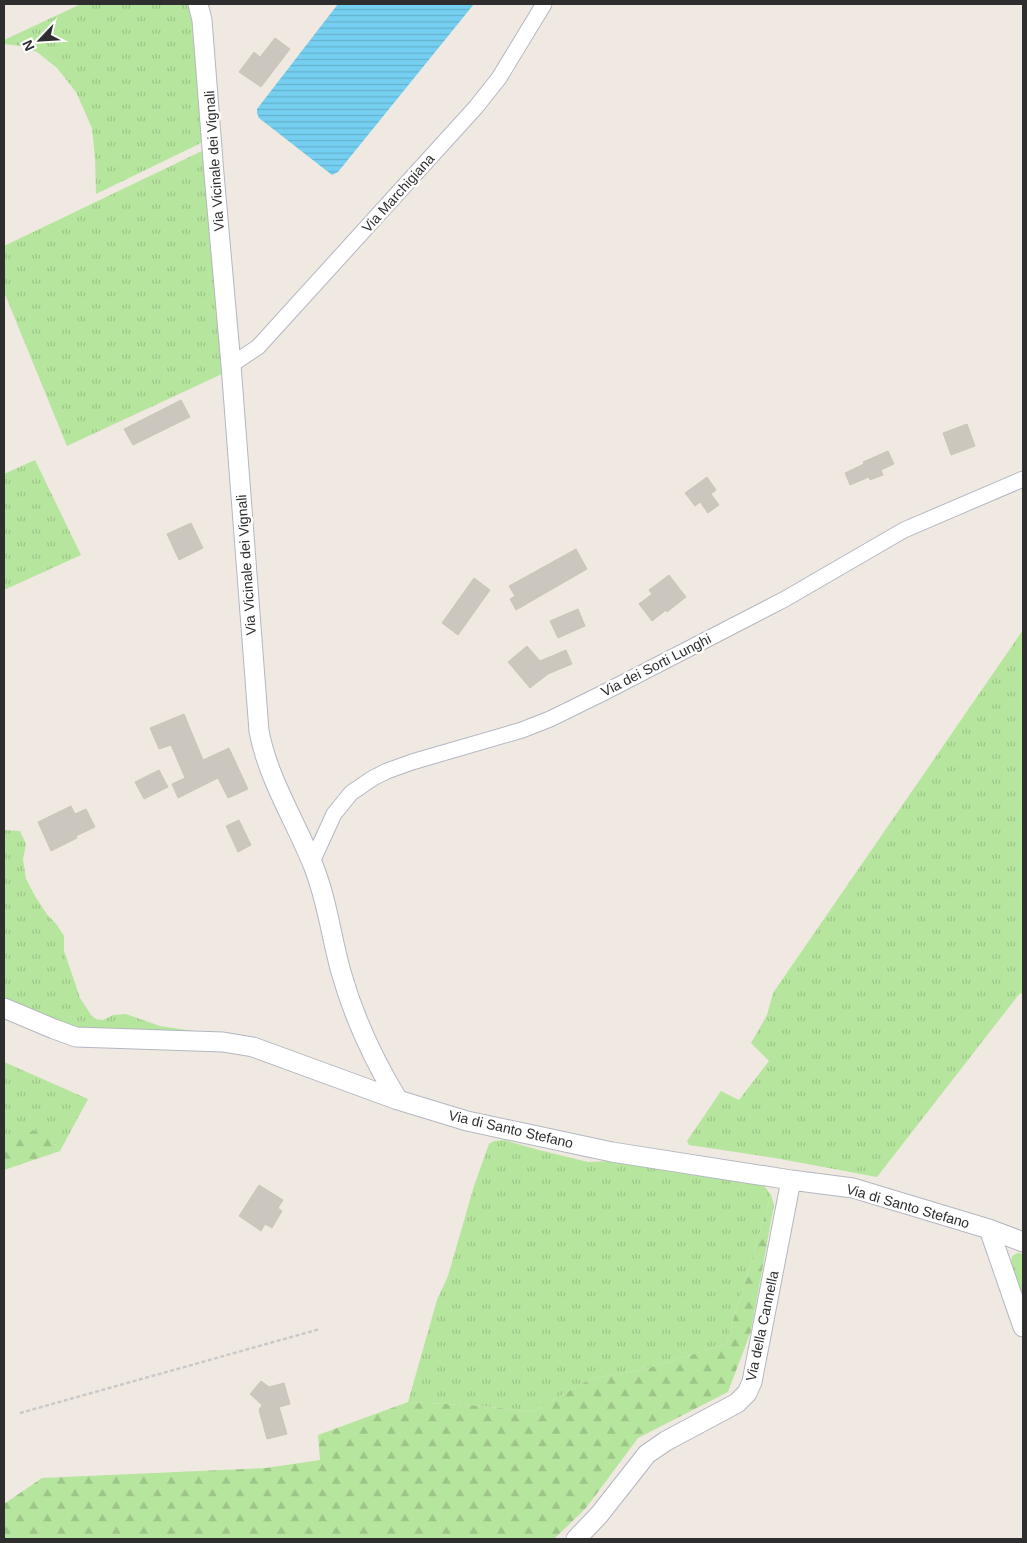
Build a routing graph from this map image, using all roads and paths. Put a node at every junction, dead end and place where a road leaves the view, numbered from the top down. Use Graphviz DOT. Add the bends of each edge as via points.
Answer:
graph roads {
  1 [pos="198,4"];
  2 [pos="544,4"];
  3 [pos="231,365"];
  4 [pos="1023,479"];
  5 [pos="312,862"];
  6 [pos="4,1008"];
  7 [pos="398,1100"];
  8 [pos="791,1180"];
  9 [pos="989,1229"];
  10 [pos="1023,1242"];
  11 [pos="1023,1327"];
  12 [pos="320,1329"];
  13 [pos="20,1413"];
  14 [pos="576,1539"];
  1 -- 3 [label="street, Via Vicinale dei Vignali" via="202,20"];
  2 -- 3 [label="street, Via Marchigiana" via="499,78 476,107 258,347"];
  3 -- 5 [label="street, Via Vicinale dei Vignali" via="259,731 272,776"];
  4 -- 5 [label="street, Via dei Sorti Lunghi" via="904,530 785,599 550,719 412,762 373,778 351,793 334,814"];
  5 -- 7 [label="street, Via Vicinale dei Vignali" via="322,888 350,1001 374,1059"];
  6 -- 7 [label="street, Via di Santo Stefano" via="76,1037 223,1042 253,1047"];
  7 -- 8 [label="street, Via di Santo Stefano" via="467,1121 612,1152"];
  8 -- 9 [label="street, Via di Santo Stefano" via="853,1188"];
  8 -- 14 [label="street, Via della Cannella" via="752,1382 747,1393 737,1403 647,1454"];
  9 -- 10 [label="street, Via di Santo Stefano"];
  9 -- 11 [label="street"];
  12 -- 13 [label="path"];
}
